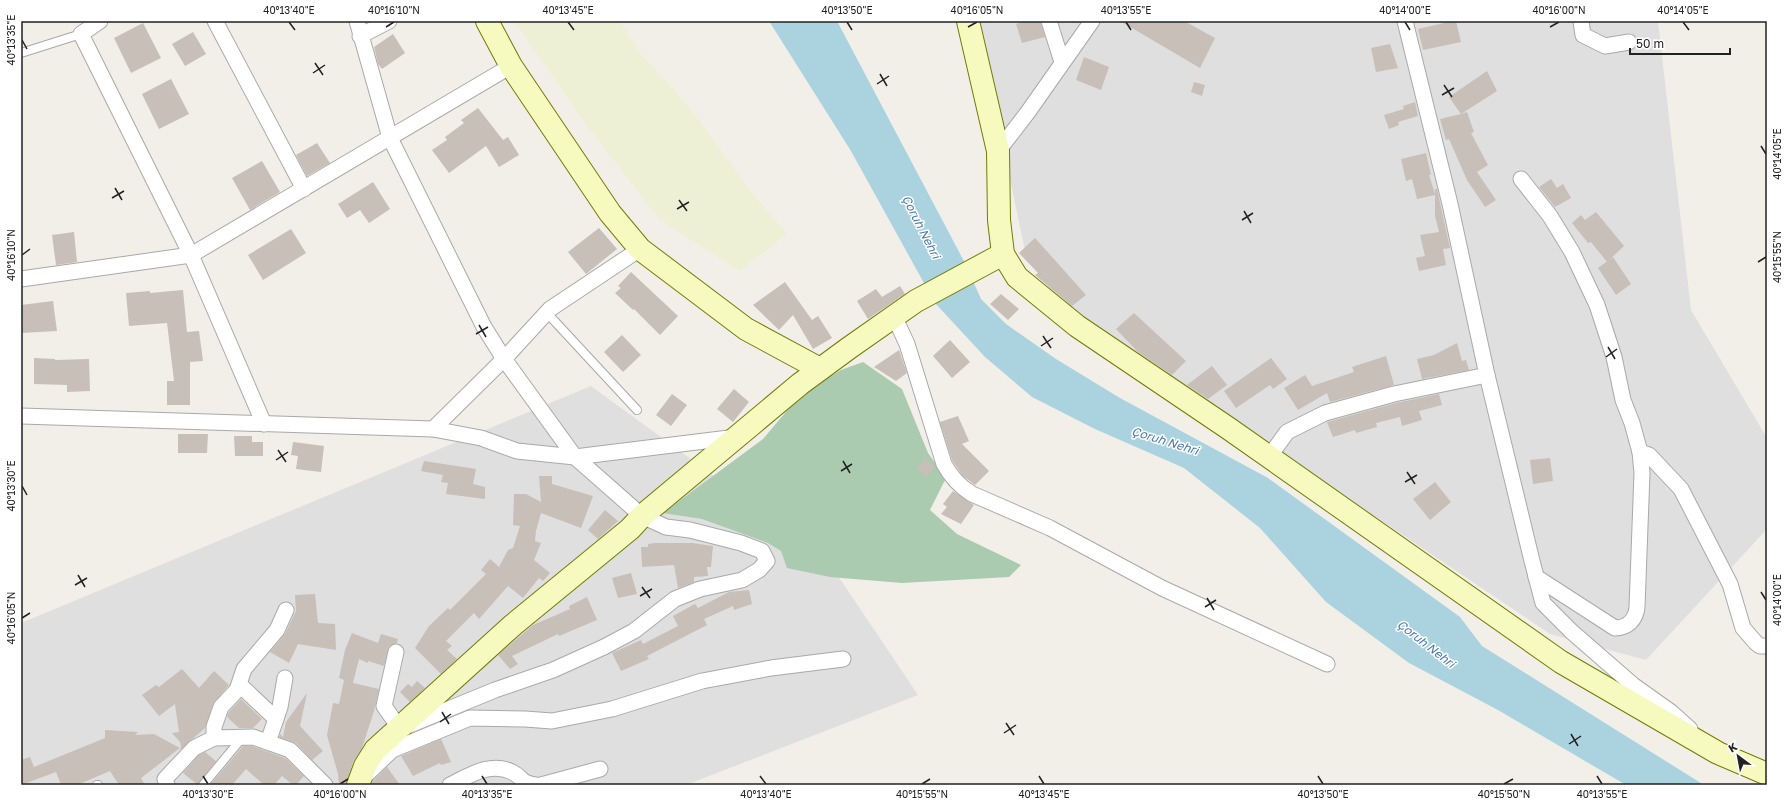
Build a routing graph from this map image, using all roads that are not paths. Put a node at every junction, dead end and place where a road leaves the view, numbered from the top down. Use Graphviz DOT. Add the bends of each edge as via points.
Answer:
graph roads {
  1 [pos="100,21"];
  2 [pos="215,21"];
  3 [pos="389,21"];
  4 [pos="487,21"];
  5 [pos="968,21"];
  6 [pos="1049,21"];
  7 [pos="1092,21"];
  8 [pos="1405,21"];
  9 [pos="1581,21"];
  10 [pos="358,28"];
  11 [pos="81,34"];
  12 [pos="1629,42"];
  13 [pos="21,53"];
  14 [pos="1062,62"];
  15 [pos="511,66"];
  16 [pos="390,138"];
  17 [pos="998,151"];
  18 [pos="1521,179"];
  19 [pos="304,189"];
  20 [pos="640,248"];
  21 [pos="1003,254"];
  22 [pos="191,255"];
  23 [pos="21,279"];
  24 [pos="547,313"];
  25 [pos="894,316"];
  26 [pos="504,359"];
  27 [pos="820,370"];
  28 [pos="1487,375"];
  29 [pos="638,410"];
  30 [pos="21,416"];
  31 [pos="264,424"];
  32 [pos="432,429"];
  33 [pos="737,437"];
  34 [pos="1640,452"];
  35 [pos="1269,457"];
  36 [pos="575,458"];
  37 [pos="642,516"];
  38 [pos="1536,578"];
  39 [pos="286,610"];
  40 [pos="1767,646"];
  41 [pos="396,652"];
  42 [pos="843,659"];
  43 [pos="1327,664"];
  44 [pos="285,678"];
  45 [pos="240,685"];
  46 [pos="276,719"];
  47 [pos="400,729"];
  48 [pos="214,738"];
  49 [pos="242,738"];
  50 [pos="268,742"];
  51 [pos="1718,753"];
  52 [pos="600,769"];
  53 [pos="1767,774"];
  54 [pos="167,785"];
  55 [pos="203,785"];
  56 [pos="325,785"];
  57 [pos="358,785"];
  58 [pos="361,785"];
  59 [pos="450,785"];
  60 [pos="536,785"];
  61 [pos="541,785"];
  1 -- 11 [label="street"];
  2 -- 19 [label="street"];
  3 -- 10 [label="street"];
  4 -- 15 [label="main road"];
  5 -- 17 [label="main road"];
  6 -- 14 [label="street"];
  7 -- 14 [label="street"];
  8 -- 28 [label="street" via="1450,204"];
  9 -- 12 [label="street" via="1582,35 1605,46"];
  10 -- 16 [label="street"];
  11 -- 13 [label="lane"];
  11 -- 22 [label="street"];
  14 -- 17 [label="street"];
  15 -- 16 [label="street"];
  15 -- 20 [label="main road" via="610,213"];
  16 -- 19 [label="street"];
  16 -- 26 [label="street" via="484,327"];
  17 -- 21 [label="main road" via="999,220"];
  18 -- 34 [label="street" via="1550,216 1586,278 1606,331 1623,400"];
  19 -- 22 [label="street"];
  20 -- 24 [label="street"];
  20 -- 27 [label="main road" via="746,329"];
  21 -- 25 [label="main road" via="916,301"];
  21 -- 35 [label="main road" via="1018,277 1077,326"];
  22 -- 23 [label="street"];
  22 -- 31 [label="street"];
  24 -- 26 [label="street"];
  24 -- 29 [label="lane"];
  25 -- 27 [label="main road"];
  25 -- 43 [label="street" via="907,344 944,464 964,490 1050,528 1162,588"];
  26 -- 32 [label="street"];
  26 -- 36 [label="street"];
  27 -- 33 [label="main road"];
  28 -- 35 [label="street" via="1394,394 1325,413 1287,432"];
  28 -- 38 [label="street"];
  30 -- 31 [label="street"];
  31 -- 32 [label="street"];
  32 -- 36 [label="street" via="481,438 517,451"];
  33 -- 36 [label="street"];
  33 -- 37 [label="main road"];
  34 -- 38 [label="street" via="1642,473 1637,607 1631,621 1623,627 1615,628"];
  34 -- 40 [label="street" via="1649,455 1681,489 1730,584 1743,628 1760,646"];
  35 -- 51 [label="main road" via="1561,662"];
  36 -- 37 [label="street"];
  37 -- 47 [label="main road" via="630,529 513,625"];
  37 -- 47 [label="street" via="666,527 690,530 741,543 762,551 767,561 759,570 742,580 700,589 676,599 634,631 604,647 553,670 495,690"];
  38 -- 51 [label="street" via="1543,603 1572,632"];
  39 -- 45 [label="street" via="277,630 244,669"];
  41 -- 47 [label="street" via="384,706"];
  42 -- 58 [label="street" via="771,668 702,681 612,708 552,721 470,718 392,750 368,773"];
  44 -- 46 [label="street"];
  45 -- 46 [label="street"];
  45 -- 48 [label="street" via="221,707 214,726"];
  46 -- 50 [label="street"];
  47 -- 57 [label="main road" via="376,750 365,766"];
  48 -- 49 [label="street"];
  48 -- 54 [label="street" via="194,748 165,779"];
  49 -- 50 [label="street"];
  49 -- 55 [label="lane"];
  50 -- 56 [label="street" via="290,750"];
  51 -- 53 [label="main road"];
  52 -- 61 [label="street"];
  59 -- 60 [label="street" via="482,770 499,768 513,773 525,784"];
}
